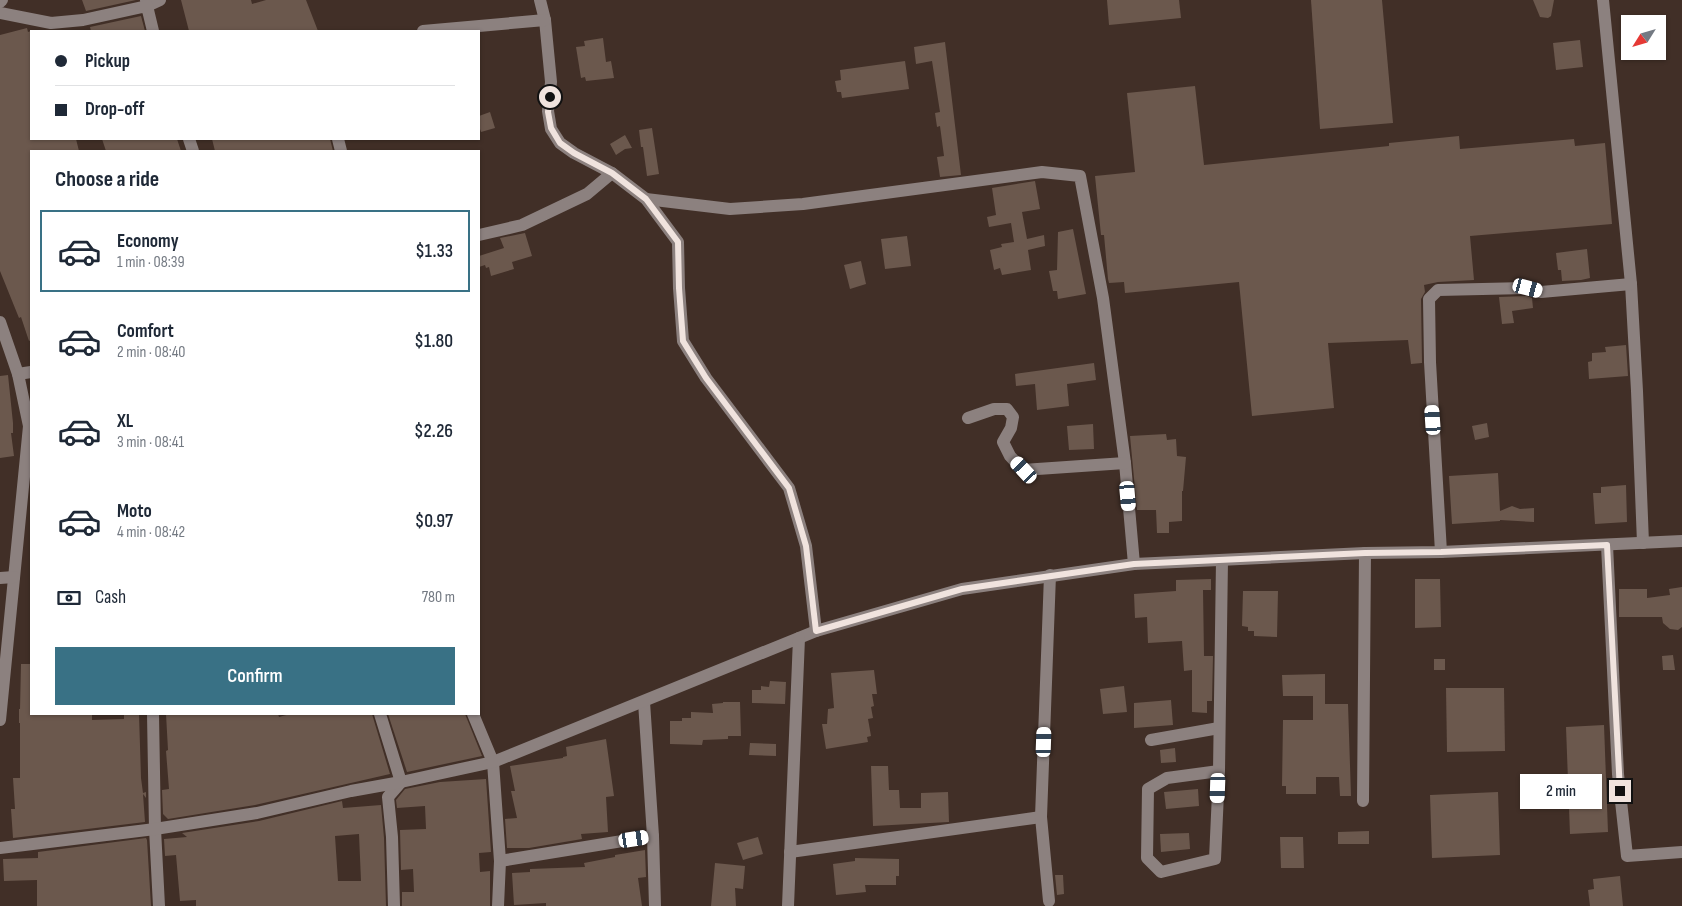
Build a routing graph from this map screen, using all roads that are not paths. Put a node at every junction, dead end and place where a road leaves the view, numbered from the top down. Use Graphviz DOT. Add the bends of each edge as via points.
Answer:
graph roads {
  1 [pos="160,0"];
  2 [pos="540,0"];
  3 [pos="1603,0"];
  4 [pos="146,3"];
  5 [pos="0,14"];
  6 [pos="545,20"];
  7 [pos="153,30"];
  8 [pos="434,30"];
  9 [pos="612,173"];
  10 [pos="646,199"];
  11 [pos="480,235"];
  12 [pos="1631,284"];
  13 [pos="0,322"];
  14 [pos="25,373"];
  15 [pos="968,418"];
  16 [pos="1125,463"];
  17 [pos="1682,541"];
  18 [pos="1643,543"];
  19 [pos="1607,545"];
  20 [pos="1441,552"];
  21 [pos="1365,553"];
  22 [pos="1222,560"];
  23 [pos="1134,564"];
  24 [pos="1050,575"];
  25 [pos="14,577"];
  26 [pos="0,578"];
  27 [pos="816,631"];
  28 [pos="799,638"];
  29 [pos="644,702"];
  30 [pos="153,715"];
  31 [pos="380,715"];
  32 [pos="473,715"];
  33 [pos="0,720"];
  34 [pos="1219,728"];
  35 [pos="1151,740"];
  36 [pos="493,762"];
  37 [pos="1219,771"];
  38 [pos="401,782"];
  39 [pos="1363,801"];
  40 [pos="1041,817"];
  41 [pos="155,829"];
  42 [pos="653,836"];
  43 [pos="0,848"];
  44 [pos="790,852"];
  45 [pos="1682,852"];
  46 [pos="500,861"];
  47 [pos="1049,901"];
  48 [pos="159,906"];
  49 [pos="394,906"];
  50 [pos="498,906"];
  51 [pos="655,906"];
  52 [pos="788,906"];
  1 -- 4 [label="street"];
  2 -- 6 [label="street"];
  3 -- 12 [label="street"];
  4 -- 5 [label="street" via="83,20 51,23"];
  4 -- 7 [label="street"];
  6 -- 8 [label="street"];
  6 -- 9 [label="street" via="551,82 548,112 551,128 560,143"];
  9 -- 10 [label="street"];
  9 -- 11 [label="street" via="587,194 522,224"];
  10 -- 16 [label="street" via="730,209 803,204 1042,172 1080,176 1103,298"];
  10 -- 27 [label="street" via="678,242 683,341 706,378 789,488 806,546"];
  12 -- 18 [label="street"];
  12 -- 20 [label="street" via="1541,292 1528,288 1438,290 1429,299"];
  13 -- 14 [label="street"];
  14 -- 25 [label="street" via="29,426"];
  15 -- 16 [label="street" via="994,409 1007,409 1013,417 1003,442 1010,456 1024,470"];
  16 -- 23 [label="street"];
  17 -- 18 [label="street"];
  18 -- 19 [label="street"];
  19 -- 20 [label="street"];
  19 -- 45 [label="street" via="1618,774 1627,856"];
  20 -- 21 [label="street"];
  21 -- 22 [label="street"];
  21 -- 39 [label="street"];
  22 -- 23 [label="street"];
  22 -- 34 [label="street"];
  23 -- 24 [label="street"];
  24 -- 27 [label="street" via="962,589"];
  24 -- 40 [label="street"];
  25 -- 26 [label="street"];
  25 -- 33 [label="street"];
  27 -- 28 [label="street"];
  28 -- 29 [label="street"];
  28 -- 44 [label="street"];
  29 -- 36 [label="street"];
  29 -- 42 [label="street"];
  30 -- 41 [label="street"];
  31 -- 38 [label="street"];
  32 -- 36 [label="street"];
  34 -- 35 [label="street"];
  34 -- 37 [label="street"];
  36 -- 38 [label="street"];
  36 -- 46 [label="street"];
  37 -- 37 [label="street" via="1215,859 1161,872 1147,858 1148,789 1167,778"];
  38 -- 41 [label="street" via="351,790 257,813"];
  38 -- 49 [label="street" via="388,797"];
  40 -- 44 [label="street"];
  40 -- 47 [label="street"];
  41 -- 43 [label="street"];
  41 -- 48 [label="street"];
  42 -- 46 [label="street"];
  42 -- 51 [label="street"];
  44 -- 52 [label="street"];
  46 -- 50 [label="street"];
}
